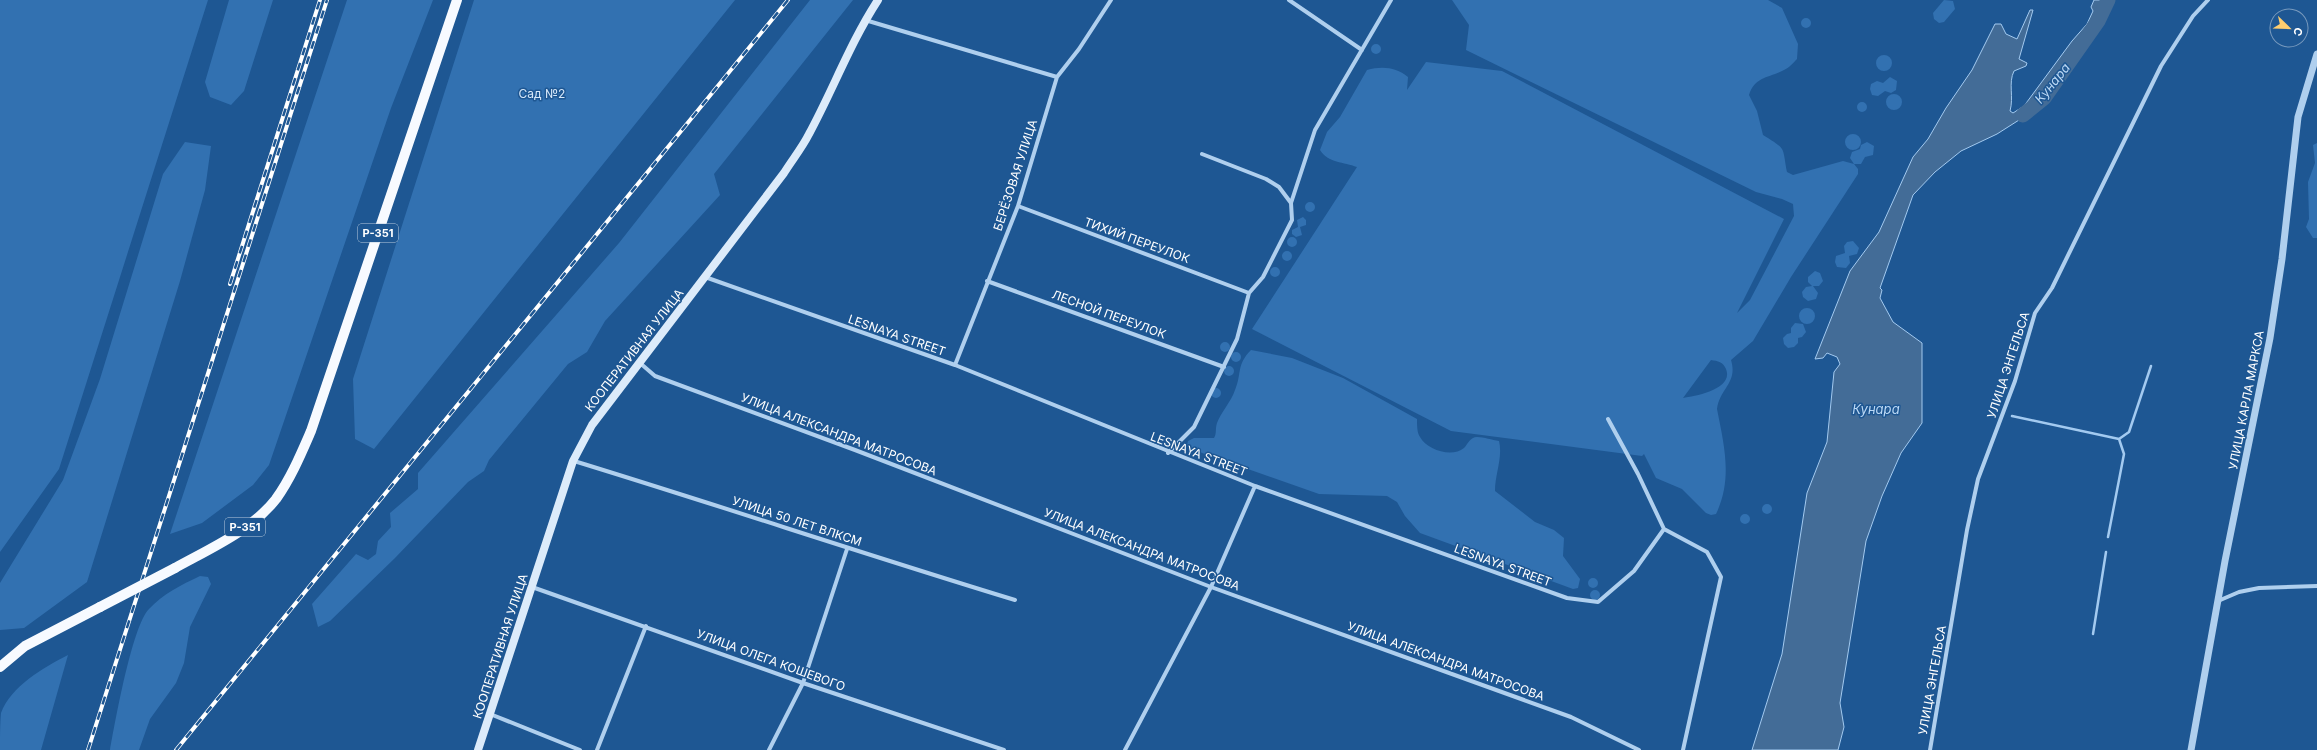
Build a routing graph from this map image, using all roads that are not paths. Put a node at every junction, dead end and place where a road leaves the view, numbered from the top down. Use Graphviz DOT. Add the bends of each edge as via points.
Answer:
graph roads {
  1 [pos="457,0"];
  2 [pos="878,0"];
  3 [pos="1111,0"];
  4 [pos="1290,0"];
  5 [pos="1391,0"];
  6 [pos="2208,0"];
  7 [pos="865,20"];
  8 [pos="1362,50"];
  9 [pos="2317,54"];
  10 [pos="1057,77"];
  11 [pos="1202,154"];
  12 [pos="1291,202"];
  13 [pos="1018,206"];
  14 [pos="705,277"];
  15 [pos="987,280"];
  16 [pos="1249,293"];
  17 [pos="640,363"];
  18 [pos="955,365"];
  19 [pos="1224,367"];
  20 [pos="1608,419"];
  21 [pos="1168,453"];
  22 [pos="573,461"];
  23 [pos="1255,486"];
  24 [pos="1664,529"];
  25 [pos="847,549"];
  26 [pos="2317,586"];
  27 [pos="532,587"];
  28 [pos="1210,587"];
  29 [pos="1015,600"];
  30 [pos="2218,601"];
  31 [pos="646,626"];
  32 [pos="0,667"];
  33 [pos="803,683"];
  34 [pos="490,714"];
  35 [pos="478,750"];
  36 [pos="580,750"];
  37 [pos="597,750"];
  38 [pos="769,750"];
  39 [pos="1004,750"];
  40 [pos="1125,750"];
  41 [pos="1639,750"];
  42 [pos="1683,750"];
  43 [pos="1930,750"];
  44 [pos="2191,750"];
  1 -- 32 [label="main road, Р-351, bridge" via="311,431 296,466 275,500 230,538 24,646"];
  2 -- 7 [label="main road, КООПЕРАТИВНАЯ УЛИЦА"];
  3 -- 10 [label="street, БЕРЁЗОВАЯ УЛИЦА"];
  4 -- 8 [label="street"];
  5 -- 8 [label="street"];
  6 -- 43 [label="street, УЛИЦА ЭНГЕЛЬСА" via="2193,16 2161,66 2052,288 2035,312 2015,381 1978,479"];
  7 -- 10 [label="street"];
  7 -- 14 [label="main road, КООПЕРАТИВНАЯ УЛИЦА" via="809,135 784,173"];
  8 -- 12 [label="street" via="1315,130"];
  9 -- 30 [label="street, УЛИЦА КАРЛА МАРКСА" via="2298,117 2270,338"];
  10 -- 13 [label="street, БЕРЁЗОВАЯ УЛИЦА"];
  11 -- 12 [label="street" via="1266,179 1279,187"];
  12 -- 16 [label="street" via="1292,220 1277,253 1264,278"];
  13 -- 15 [label="street, БЕРЁЗОВАЯ УЛИЦА"];
  13 -- 16 [label="street, ТИХИЙ ПЕРЕУЛОК"];
  14 -- 17 [label="main road, КООПЕРАТИВНАЯ УЛИЦА"];
  14 -- 18 [label="street, LESNAYA STREET"];
  15 -- 18 [label="street, БЕРЁЗОВАЯ УЛИЦА"];
  15 -- 19 [label="street, ЛЕСНОЙ ПЕРЕУЛОК"];
  16 -- 19 [label="street" via="1237,339"];
  17 -- 22 [label="main road, КООПЕРАТИВНАЯ УЛИЦА" via="592,425"];
  17 -- 28 [label="street, УЛИЦА АЛЕКСАНДРА МАТРОСОВА" via="655,376"];
  18 -- 21 [label="street, LESNAYA STREET"];
  19 -- 21 [label="street" via="1194,427"];
  20 -- 24 [label="street"];
  21 -- 23 [label="street, LESNAYA STREET"];
  22 -- 25 [label="street, УЛИЦА 50 ЛЕТ ВЛКСМ"];
  22 -- 27 [label="main road, КООПЕРАТИВНАЯ УЛИЦА"];
  23 -- 24 [label="street, LESNAYA STREET" via="1567,598 1598,602 1634,571"];
  23 -- 28 [label="street"];
  24 -- 42 [label="street" via="1707,552 1721,576"];
  25 -- 29 [label="street, УЛИЦА 50 ЛЕТ ВЛКСМ"];
  25 -- 33 [label="street"];
  26 -- 30 [label="street" via="2312,584 2259,588 2239,592"];
  27 -- 31 [label="street, УЛИЦА ОЛЕГА КОШЕВОГО"];
  27 -- 34 [label="main road, КООПЕРАТИВНАЯ УЛИЦА"];
  28 -- 40 [label="street"];
  28 -- 41 [label="street, УЛИЦА АЛЕКСАНДРА МАТРОСОВА" via="1571,717"];
  30 -- 44 [label="street, УЛИЦА КАРЛА МАРКСА"];
  31 -- 33 [label="street, УЛИЦА ОЛЕГА КОШЕВОГО"];
  31 -- 37 [label="street"];
  33 -- 38 [label="street"];
  33 -- 39 [label="street, УЛИЦА ОЛЕГА КОШЕВОГО"];
  34 -- 35 [label="main road, КООПЕРАТИВНАЯ УЛИЦА"];
  34 -- 36 [label="street"];
}
